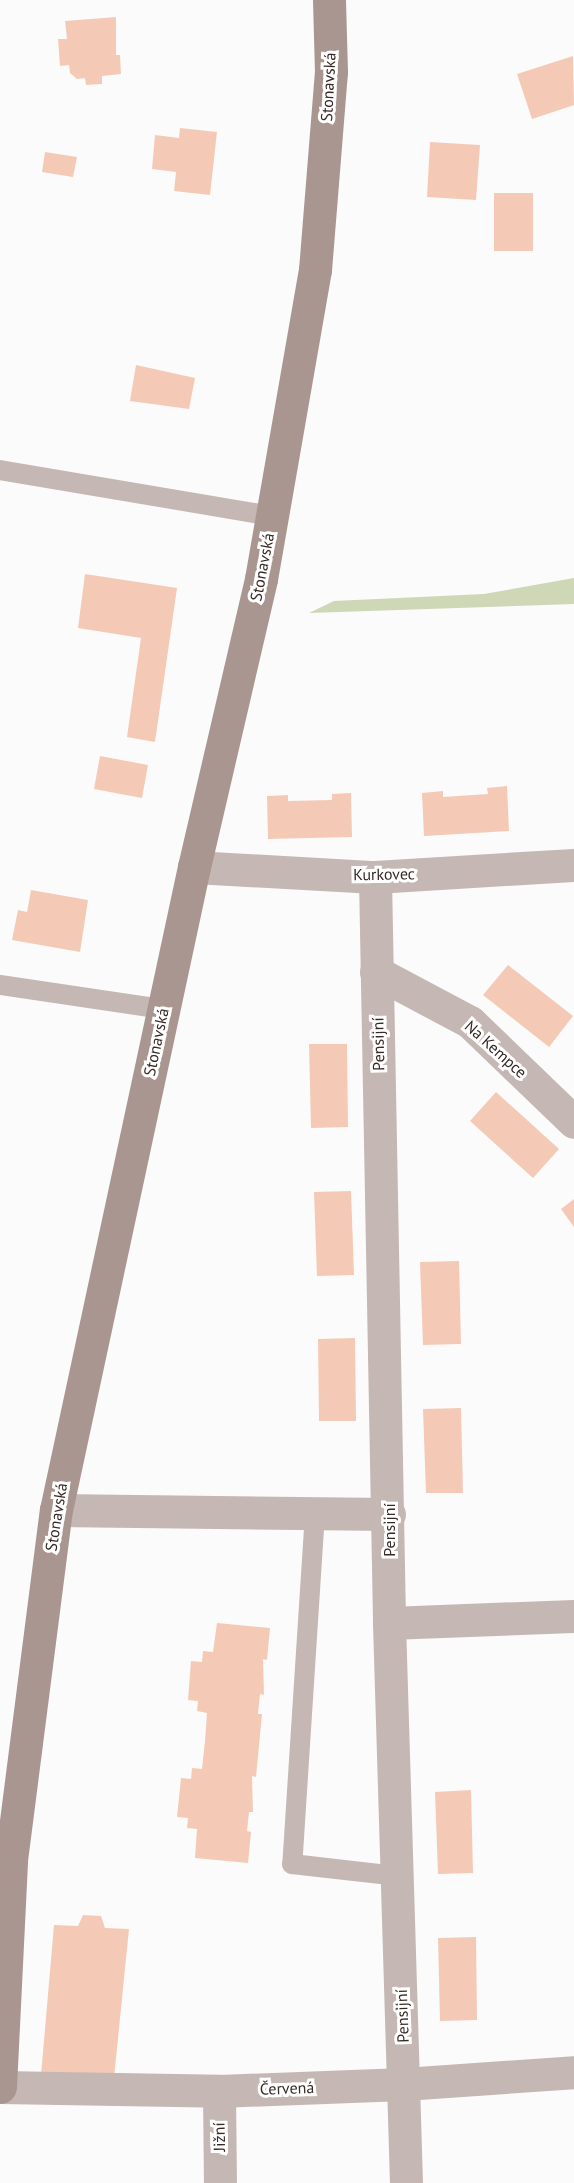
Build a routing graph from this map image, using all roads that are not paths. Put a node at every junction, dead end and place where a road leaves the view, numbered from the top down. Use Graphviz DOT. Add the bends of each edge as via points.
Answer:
graph roads {
  1 [pos="329,0"];
  2 [pos="0,470"];
  3 [pos="272,516"];
  4 [pos="574,865"];
  5 [pos="194,867"];
  6 [pos="375,877"];
  7 [pos="376,972"];
  8 [pos="0,985"];
  9 [pos="163,1009"];
  10 [pos="574,1122"];
  11 [pos="56,1510"];
  12 [pos="315,1513"];
  13 [pos="389,1514"];
  14 [pos="574,1616"];
  15 [pos="389,1623"];
  16 [pos="398,1876"];
  17 [pos="574,2072"];
  18 [pos="404,2084"];
  19 [pos="0,2087"];
  20 [pos="219,2091"];
  21 [pos="220,2183"];
  22 [pos="406,2183"];
  1 -- 3 [label="main road, Stonavská" via="331,72 315,270"];
  2 -- 3 [label="lane"];
  3 -- 5 [label="main road, Stonavská"];
  4 -- 6 [label="street, Kurkovec"];
  5 -- 6 [label="street, Kurkovec"];
  5 -- 9 [label="main road, Stonavská"];
  6 -- 7 [label="street, Pensijní"];
  7 -- 10 [label="street, Na Kempce" via="470,1022"];
  7 -- 13 [label="street, Pensijní"];
  8 -- 9 [label="lane"];
  9 -- 11 [label="main road, Stonavská"];
  11 -- 12 [label="street"];
  11 -- 19 [label="main road, Stonavská" via="10,1860"];
  12 -- 13 [label="street"];
  12 -- 16 [label="lane" via="292,1864"];
  13 -- 15 [label="street, Pensijní"];
  14 -- 15 [label="street"];
  15 -- 16 [label="street, Pensijní"];
  16 -- 18 [label="street, Pensijní"];
  17 -- 18 [label="street, Červená"];
  18 -- 20 [label="street, Červená"];
  18 -- 22 [label="street, Pensijní"];
  19 -- 20 [label="street, Červená"];
  20 -- 21 [label="street, Jižní"];
}
